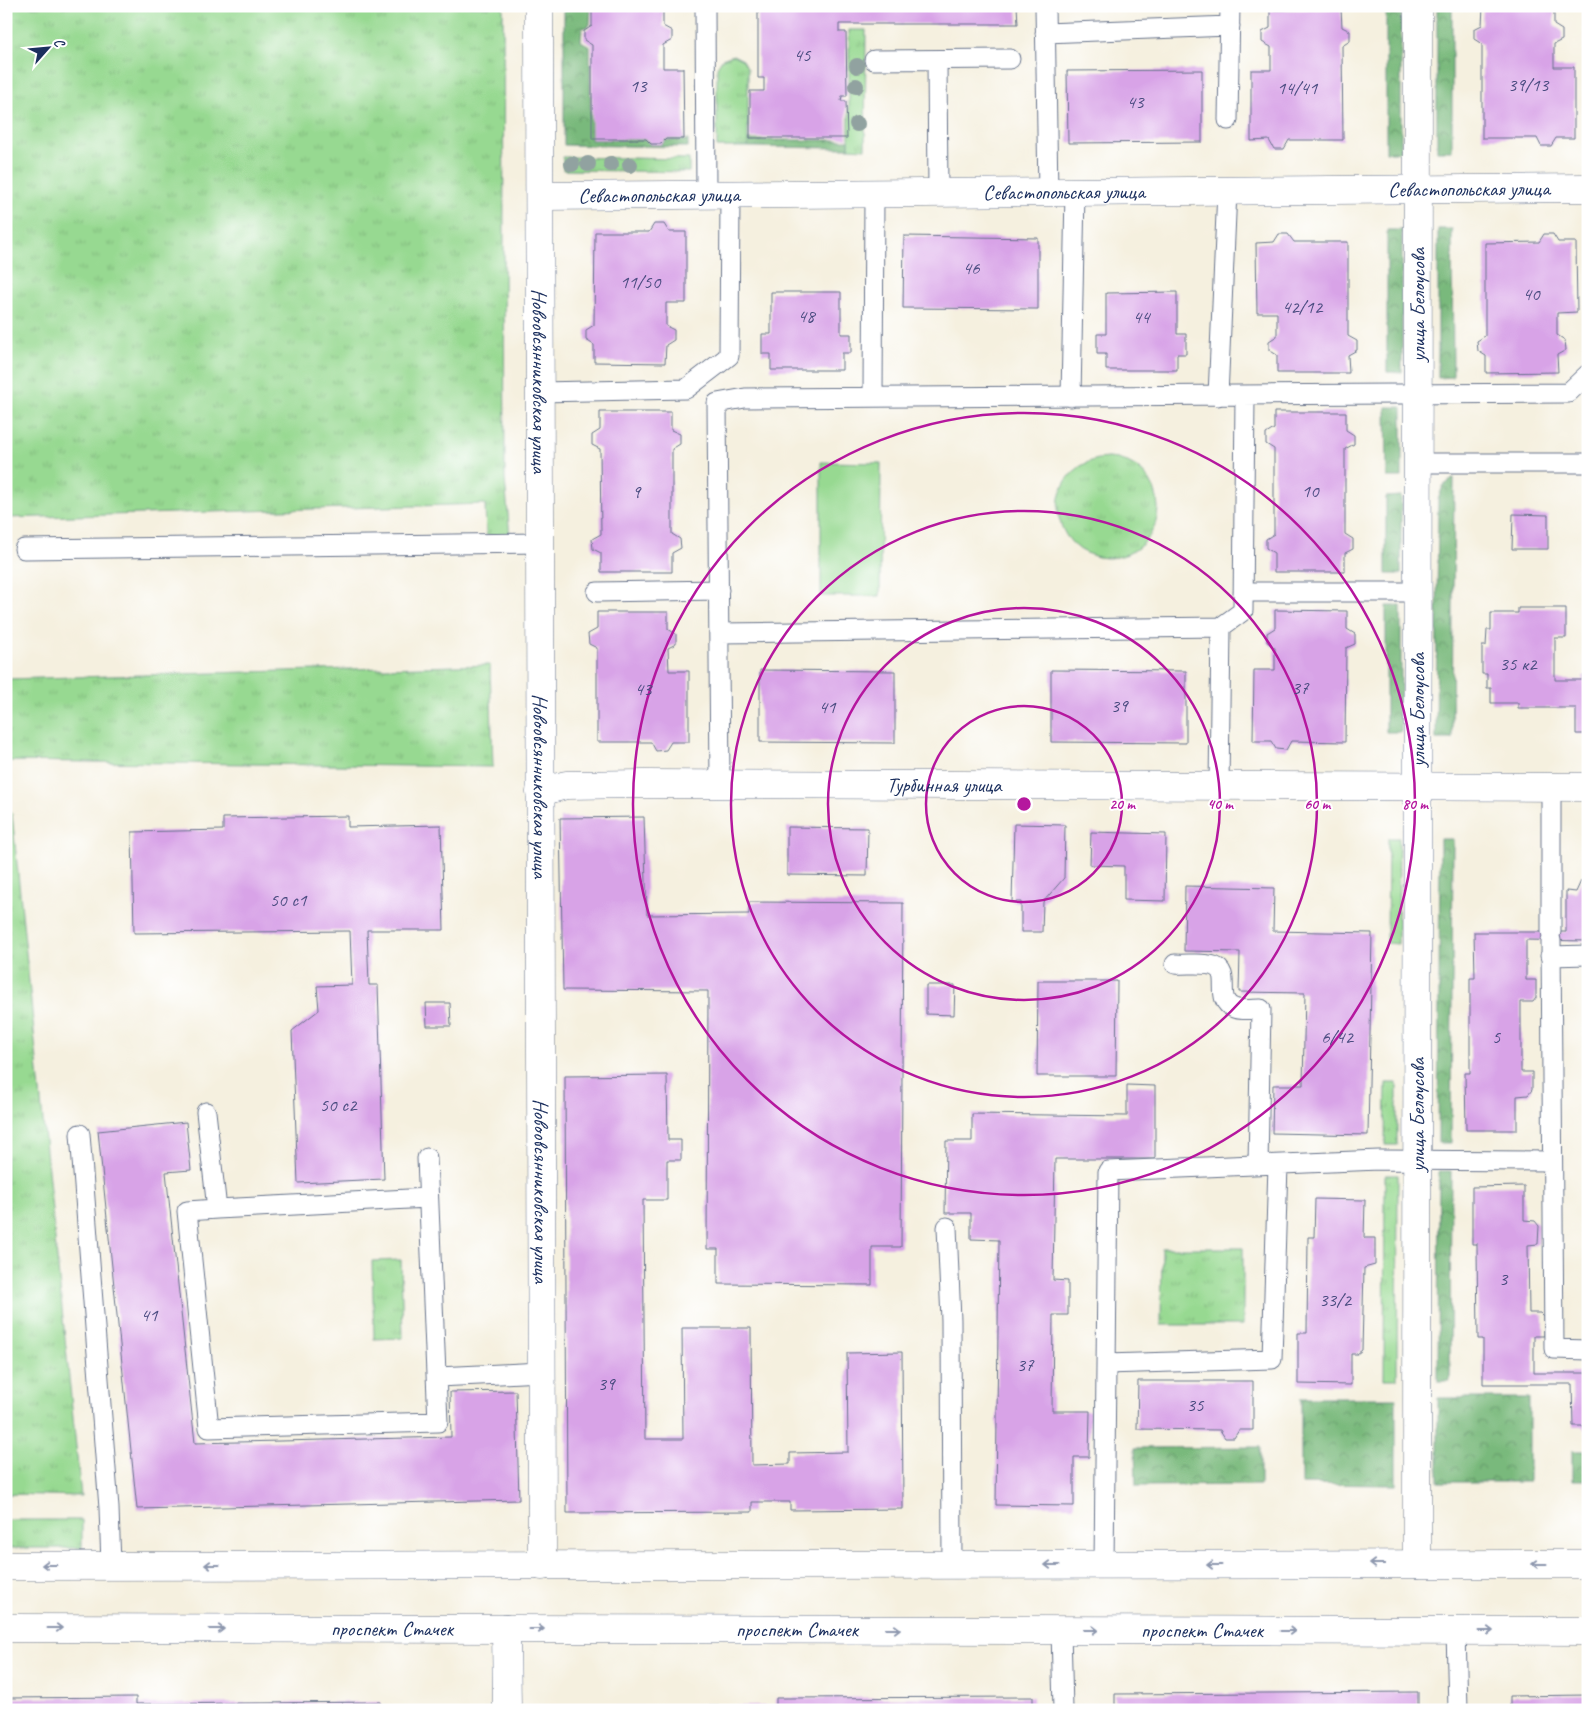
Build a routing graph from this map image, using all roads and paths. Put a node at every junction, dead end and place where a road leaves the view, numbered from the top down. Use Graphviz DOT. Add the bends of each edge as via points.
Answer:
graph roads {
  1 [pos="539,6"];
  2 [pos="706,6"];
  3 [pos="1045,6"];
  4 [pos="1230,6"];
  5 [pos="1418,6"];
  6 [pos="1230,26"];
  7 [pos="1045,33"];
  8 [pos="1010,59"];
  9 [pos="874,60"];
  10 [pos="937,60"];
  11 [pos="1228,120"];
  12 [pos="1588,188"];
  13 [pos="1420,189"];
  14 [pos="1227,191"];
  15 [pos="1075,192"];
  16 [pos="874,193"];
  17 [pos="938,193"];
  18 [pos="1048,193"];
  19 [pos="718,194"];
  20 [pos="540,196"];
  21 [pos="1588,374"];
  22 [pos="540,392"];
  23 [pos="1420,395"];
  24 [pos="1218,396"];
  25 [pos="1245,396"];
  26 [pos="873,397"];
  27 [pos="1071,397"];
  28 [pos="1419,463"];
  29 [pos="1588,463"];
  30 [pos="540,543"];
  31 [pos="24,549"];
  32 [pos="719,590"];
  33 [pos="597,592"];
  34 [pos="1243,592"];
  35 [pos="1419,592"];
  36 [pos="1221,627"];
  37 [pos="719,633"];
  38 [pos="720,784"];
  39 [pos="1219,786"];
  40 [pos="1418,786"];
  41 [pos="1550,787"];
  42 [pos="1588,787"];
  43 [pos="540,792"];
  44 [pos="1551,943"];
  45 [pos="1588,955"];
  46 [pos="1175,964"];
  47 [pos="206,1112"];
  48 [pos="80,1134"];
  49 [pos="427,1158"];
  50 [pos="1418,1160"];
  51 [pos="1552,1161"];
  52 [pos="1258,1165"];
  53 [pos="1278,1165"];
  54 [pos="428,1198"];
  55 [pos="217,1209"];
  56 [pos="947,1227"];
  57 [pos="1588,1350"];
  58 [pos="1106,1364"];
  59 [pos="541,1372"];
  60 [pos="438,1377"];
  61 [pos="1417,1564"];
  62 [pos="1588,1564"];
  63 [pos="111,1565"];
  64 [pos="1104,1565"];
  65 [pos="6,1566"];
  66 [pos="542,1566"];
  67 [pos="952,1566"];
  68 [pos="6,1628"];
  69 [pos="506,1629"];
  70 [pos="1061,1630"];
  71 [pos="1456,1631"];
  72 [pos="1588,1631"];
  73 [pos="508,1710"];
  74 [pos="1063,1710"];
  75 [pos="1458,1710"];
  1 -- 20 [label="street, Новоовсянниковская улица"];
  2 -- 19 [label="lane"];
  3 -- 7 [label="lane"];
  4 -- 6 [label="lane"];
  5 -- 13 [label="street, улица Белоусова"];
  6 -- 7 [label="lane"];
  6 -- 11 [label="lane"];
  7 -- 18 [label="lane"];
  8 -- 10 [label="lane"];
  9 -- 10 [label="lane"];
  10 -- 17 [label="lane"];
  12 -- 13 [label="street, Севастопольская улица"];
  13 -- 14 [label="street, Севастопольская улица"];
  13 -- 23 [label="street, улица Белоусова"];
  14 -- 15 [label="street, Севастопольская улица"];
  14 -- 24 [label="lane"];
  15 -- 18 [label="street, Севастопольская улица"];
  15 -- 27 [label="lane"];
  16 -- 17 [label="street, Севастопольская улица"];
  16 -- 19 [label="street, Севастопольская улица"];
  16 -- 26 [label="lane"];
  17 -- 18 [label="street, Севастопольская улица"];
  19 -- 20 [label="street, Севастопольская улица"];
  19 -- 22 [label="lane" via="729,356 686,389"];
  20 -- 22 [label="street, Новоовсянниковская улица"];
  21 -- 23 [label="lane" via="1568,393"];
  22 -- 30 [label="street, Новоовсянниковская улица"];
  23 -- 25 [label="lane"];
  23 -- 28 [label="street, улица Белоусова"];
  24 -- 25 [label="lane"];
  24 -- 27 [label="lane"];
  25 -- 34 [label="lane"];
  26 -- 27 [label="lane"];
  26 -- 32 [label="lane" via="745,398 717,403"];
  28 -- 29 [label="lane"];
  28 -- 35 [label="street, улица Белоусова"];
  30 -- 31 [label="lane"];
  30 -- 43 [label="street, Новоовсянниковская улица"];
  32 -- 33 [label="lane"];
  32 -- 37 [label="lane"];
  34 -- 35 [label="lane"];
  34 -- 36 [label="lane" via="1243,611"];
  35 -- 40 [label="street, улица Белоусова"];
  36 -- 37 [label="lane"];
  36 -- 39 [label="lane"];
  37 -- 38 [label="lane"];
  38 -- 39 [label="street, Турбинная улица"];
  38 -- 43 [label="street, Турбинная улица" via="566,785"];
  39 -- 40 [label="street, Турбинная улица"];
  40 -- 41 [label="street, Турбинная улица"];
  40 -- 50 [label="street, улица Белоусова"];
  41 -- 42 [label="street, Турбинная улица"];
  41 -- 44 [label="lane"];
  43 -- 59 [label="street, Новоовсянниковская улица"];
  44 -- 45 [label="lane"];
  44 -- 51 [label="lane"];
  46 -- 52 [label="lane" via="1213,965 1223,976 1222,996 1227,1004 1235,1009 1261,1010"];
  47 -- 55 [label="lane"];
  48 -- 63 [label="lane"];
  49 -- 54 [label="lane"];
  50 -- 51 [label="lane"];
  50 -- 53 [label="lane"];
  50 -- 61 [label="street, улица Белоусова"];
  51 -- 57 [label="lane" via="1554,1349"];
  52 -- 53 [label="lane"];
  52 -- 58 [label="lane" via="1108,1171"];
  53 -- 58 [label="lane" via="1272,1359"];
  54 -- 55 [label="lane"];
  54 -- 60 [label="lane"];
  55 -- 60 [label="lane" via="187,1211 209,1428 438,1422"];
  56 -- 67 [label="lane" via="951,1320"];
  58 -- 64 [label="lane"];
  59 -- 60 [label="lane"];
  59 -- 66 [label="street, Новоовсянниковская улица"];
  62 -- 61 [label="street, one-way"];
  61 -- 64 [label="street, one-way"];
  63 -- 65 [label="street, one-way"];
  66 -- 63 [label="street, one-way"];
  64 -- 67 [label="street, one-way"];
  66 -- 67 [label="street"];
  68 -- 69 [label="street, проспект Стачек, one-way"];
  69 -- 70 [label="street, проспект Стачек, one-way"];
  69 -- 73 [label="street"];
  70 -- 71 [label="street, проспект Стачек, one-way"];
  70 -- 74 [label="lane"];
  71 -- 72 [label="street, проспект Стачек, one-way"];
  71 -- 75 [label="lane"];
}
